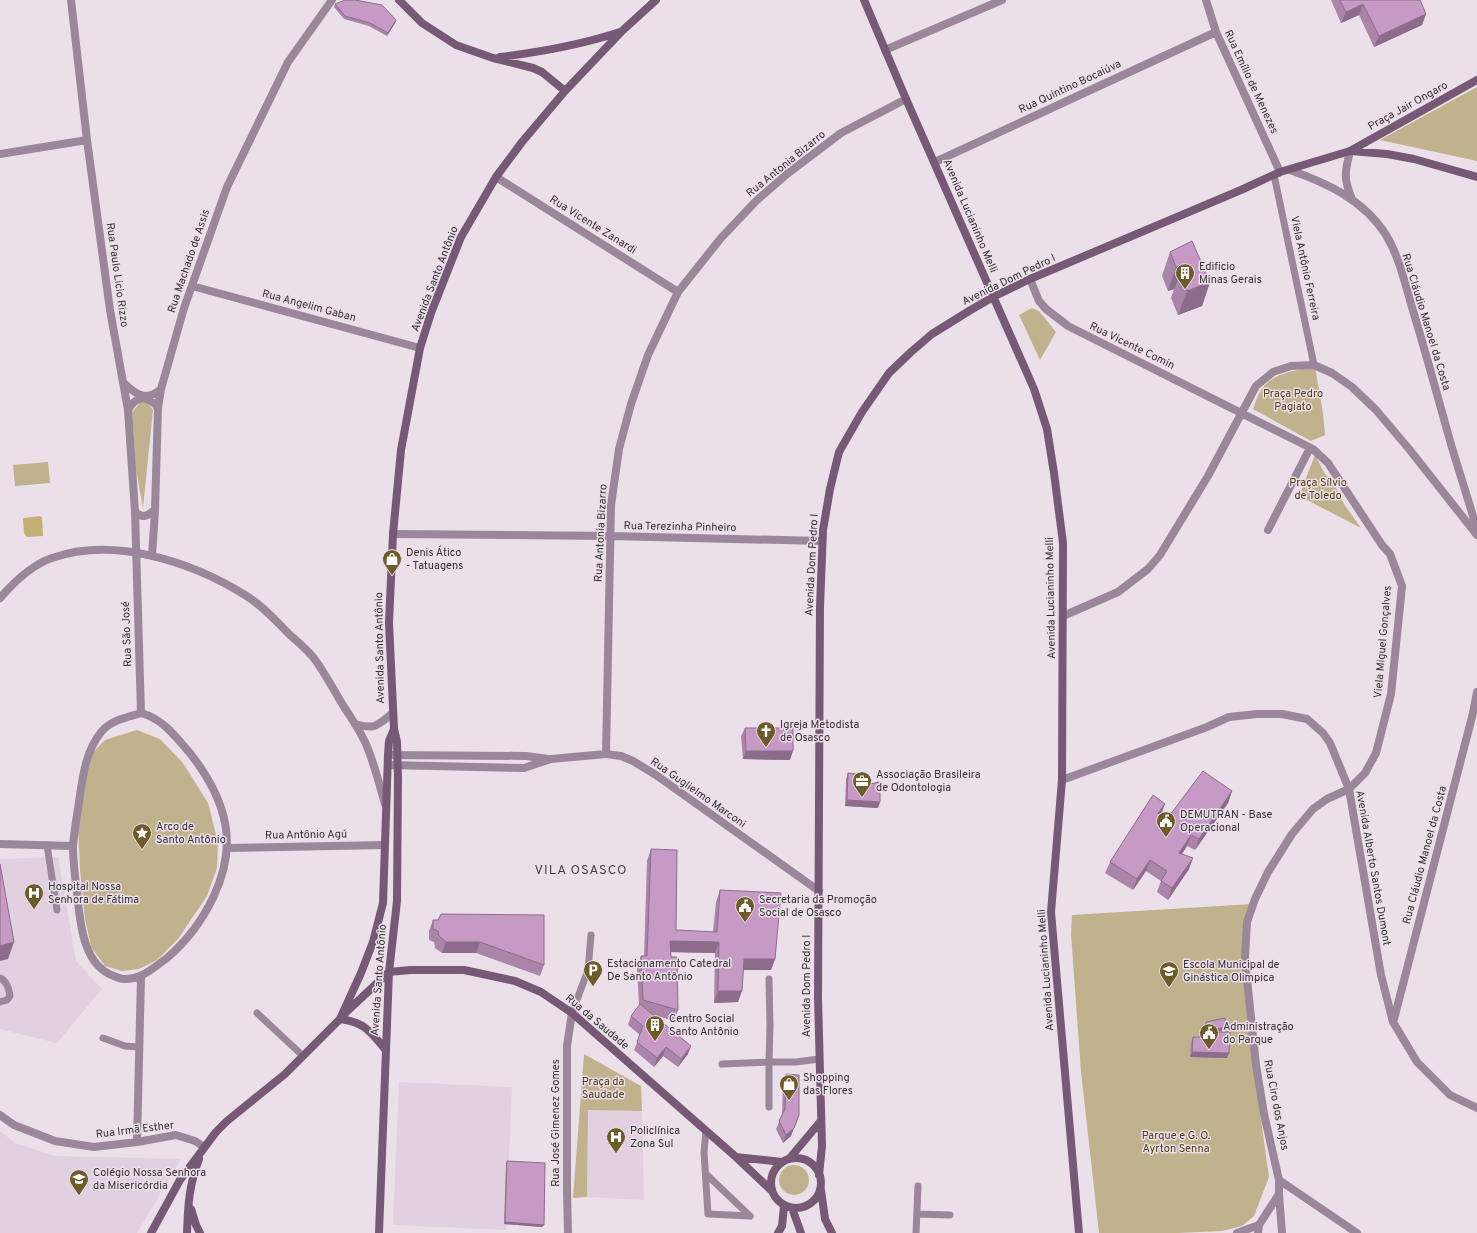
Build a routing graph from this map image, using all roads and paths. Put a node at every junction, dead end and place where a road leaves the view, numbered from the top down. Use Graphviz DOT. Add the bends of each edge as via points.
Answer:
graph roads {
  1 [pos="71,0"];
  2 [pos="332,0"];
  3 [pos="399,0"];
  4 [pos="656,0"];
  5 [pos="864,0"];
  6 [pos="1002,0"];
  7 [pos="1206,0"];
  8 [pos="622,31"];
  9 [pos="1216,32"];
  10 [pos="885,50"];
  11 [pos="493,58"];
  12 [pos="1477,80"];
  13 [pos="565,90"];
  14 [pos="906,99"];
  15 [pos="87,140"];
  16 [pos="1350,151"];
  17 [pos="0,154"];
  18 [pos="935,162"];
  19 [pos="1290,170"];
  20 [pos="1277,173"];
  21 [pos="496,177"];
  22 [pos="1477,178"];
  23 [pos="1354,201"];
  24 [pos="1030,279"];
  25 [pos="192,286"];
  26 [pos="678,292"];
  27 [pos="993,297"];
  28 [pos="420,348"];
  29 [pos="1314,366"];
  30 [pos="124,384"];
  31 [pos="162,389"];
  32 [pos="158,408"];
  33 [pos="128,410"];
  34 [pos="1242,413"];
  35 [pos="1310,448"];
  36 [pos="156,510"];
  37 [pos="135,512"];
  38 [pos="1477,529"];
  39 [pos="1268,530"];
  40 [pos="393,534"];
  41 [pos="1477,535"];
  42 [pos="610,536"];
  43 [pos="822,541"];
  44 [pos="136,553"];
  45 [pos="152,556"];
  46 [pos="0,598"];
  47 [pos="1063,616"];
  48 [pos="1477,692"];
  49 [pos="141,713"];
  50 [pos="393,713"];
  51 [pos="355,724"];
  52 [pos="394,729"];
  53 [pos="397,754"];
  54 [pos="606,754"];
  55 [pos="388,755"];
  56 [pos="551,759"];
  57 [pos="388,765"];
  58 [pos="398,766"];
  59 [pos="1062,780"];
  60 [pos="1349,789"];
  61 [pos="385,804"];
  62 [pos="0,844"];
  63 [pos="47,845"];
  64 [pos="385,845"];
  65 [pos="73,846"];
  66 [pos="227,848"];
  67 [pos="819,892"];
  68 [pos="58,910"];
  69 [pos="591,935"];
  70 [pos="389,972"];
  71 [pos="141,977"];
  72 [pos="0,978"];
  73 [pos="769,979"];
  74 [pos="0,1002"];
  75 [pos="257,1012"];
  76 [pos="572,1013"];
  77 [pos="340,1019"];
  78 [pos="1393,1022"];
  79 [pos="103,1038"];
  80 [pos="139,1047"];
  81 [pos="385,1049"];
  82 [pos="303,1056"];
  83 [pos="819,1060"];
  84 [pos="769,1062"];
  85 [pos="722,1064"];
  86 [pos="769,1108"];
  87 [pos="1477,1108"];
  88 [pos="0,1115"];
  89 [pos="820,1122"];
  90 [pos="706,1131"];
  91 [pos="137,1142"];
  92 [pos="204,1147"];
  93 [pos="736,1157"];
  94 [pos="785,1160"];
  95 [pos="706,1174"];
  96 [pos="819,1175"];
  97 [pos="1280,1180"];
  98 [pos="918,1186"];
  99 [pos="820,1187"];
  100 [pos="771,1190"];
  101 [pos="1279,1194"];
  102 [pos="188,1199"];
  103 [pos="788,1207"];
  104 [pos="917,1214"];
  105 [pos="950,1215"];
  106 [pos="1258,1229"];
  107 [pos="151,1233"];
  108 [pos="187,1233"];
  109 [pos="200,1233"];
  110 [pos="379,1233"];
  111 [pos="568,1233"];
  112 [pos="778,1233"];
  113 [pos="801,1233"];
  114 [pos="832,1233"];
  115 [pos="916,1233"];
  116 [pos="1079,1233"];
  117 [pos="1238,1233"];
  118 [pos="1282,1233"];
  119 [pos="1357,1233"];
  1 -- 15 [label="street, Rua Paulo Licio Rizzo"];
  2 -- 25 [label="street, Rua Machado de Assis" via="284,69 227,187"];
  3 -- 11 [label="street" via="422,23 456,46"];
  4 -- 8 [label="street, Avenida Santo Antônio"];
  5 -- 10 [label="street, Avenida Lucianinho Melli"];
  6 -- 10 [label="street"];
  7 -- 9 [label="street, Rua Emílio de Menezes"];
  8 -- 11 [label="street" via="591,42"];
  8 -- 13 [label="street, Avenida Santo Antônio"];
  9 -- 18 [label="street, Rua Quintino Bocaiúva"];
  9 -- 20 [label="street, Rua Emílio de Menezes"];
  10 -- 14 [label="street, Avenida Lucianinho Melli"];
  11 -- 13 [label="street" via="542,72"];
  12 -- 16 [label="street, Praça Jair Ongaro"];
  13 -- 21 [label="street, Avenida Santo Antônio"];
  14 -- 18 [label="street, Avenida Lucianinho Melli"];
  14 -- 26 [label="street, Rua Antonia Bizarro" via="842,133 787,174 756,201 721,238"];
  15 -- 17 [label="street"];
  15 -- 30 [label="street, Rua Paulo Licio Rizzo" via="110,310"];
  16 -- 19 [label="street, Avenida Dom Pedro I"];
  16 -- 22 [label="street" via="1414,159"];
  16 -- 23 [label="street" via="1345,178"];
  18 -- 27 [label="street, Avenida Lucianinho Melli"];
  19 -- 20 [label="street, Avenida Dom Pedro I"];
  19 -- 23 [label="street, Rua Cláudio Manoel da Costa" via="1320,181"];
  20 -- 24 [label="street, Avenida Dom Pedro I"];
  20 -- 29 [label="lane, Viela Antônio Ferreira"];
  21 -- 26 [label="street, Rua Vicente Zanardi"];
  21 -- 28 [label="street, Avenida Santo Antônio" via="461,237"];
  23 -- 38 [label="street, Rua Cláudio Manoel da Costa" via="1386,235 1396,259"];
  24 -- 27 [label="street, Avenida Dom Pedro I"];
  24 -- 34 [label="street, Rua Vicente Comin" via="1043,305 1068,326"];
  25 -- 28 [label="street, Rua Angelim Gaban"];
  25 -- 31 [label="street, Rua Machado de Assis"];
  26 -- 42 [label="street, Rua Antonia Bizarro" via="648,355 631,404 619,448 611,504"];
  27 -- 43 [label="street, Avenida Dom Pedro I" via="932,334 889,373 839,452"];
  27 -- 47 [label="street, Avenida Lucianinho Melli" via="1034,389 1047,429 1063,543"];
  28 -- 40 [label="street, Avenida Santo Antônio" via="401,450"];
  29 -- 34 [label="street" via="1292,366 1273,372 1256,386"];
  29 -- 41 [label="street" via="1352,387 1376,410"];
  30 -- 31 [label="street" via="136,394 143,396 156,394"];
  30 -- 33 [label="street, Rua Paulo Licio Rizzo"];
  31 -- 32 [label="street, Rua Machado de Assis"];
  32 -- 33 [label="street" via="149,399 143,398 136,400"];
  32 -- 36 [label="street, Rua Machado de Assis"];
  33 -- 37 [label="street, Rua Paulo Licio Rizzo"];
  34 -- 35 [label="street, Viela Miguel Gonçalves"];
  34 -- 47 [label="street" via="1168,543 1148,569 1118,592"];
  35 -- 39 [label="street"];
  35 -- 60 [label="street, Viela Miguel Gonçalves" via="1328,463 1390,554 1402,586 1391,694 1376,753 1365,773"];
  36 -- 37 [label="street" via="144,517"];
  36 -- 45 [label="street, Rua Machado de Assis"];
  37 -- 44 [label="street, Rua Paulo Licio Rizzo"];
  40 -- 42 [label="street, Rua Terezinha Pinheiro"];
  40 -- 50 [label="street, Avenida Santo Antônio" via="389,623"];
  42 -- 43 [label="street, Rua Terezinha Pinheiro"];
  42 -- 54 [label="street, Rua Antonia Bizarro"];
  43 -- 67 [label="street, Avenida Dom Pedro I"];
  44 -- 45 [label="street"];
  44 -- 46 [label="street" via="100,549 76,551 51,558 27,572"];
  44 -- 49 [label="street, Rua São José"];
  45 -- 51 [label="street" via="208,574 246,595 270,614 315,659"];
  47 -- 59 [label="street, Avenida Lucianinho Melli"];
  48 -- 78 [label="street, Rua Cláudio Manoel da Costa"];
  49 -- 65 [label="street" via="103,729 93,744 82,784"];
  49 -- 66 [label="street" via="170,729 197,762 215,792 225,822"];
  50 -- 51 [label="street" via="374,726"];
  50 -- 52 [label="street, Avenida Santo Antônio"];
  51 -- 61 [label="street" via="368,748"];
  52 -- 53 [label="street, Avenida Santo Antônio"];
  52 -- 55 [label="street, Avenida Santo Antônio" via="389,741"];
  53 -- 55 [label="street, Rua Guglielmo Marconi"];
  53 -- 56 [label="street, Rua Guglielmo Marconi" via="526,756"];
  53 -- 58 [label="street, Avenida Santo Antônio"];
  54 -- 56 [label="street, Rua Guglielmo Marconi"];
  54 -- 67 [label="street, Rua Guglielmo Marconi" via="633,761 656,775"];
  55 -- 57 [label="street, Avenida Santo Antônio"];
  56 -- 58 [label="street, Rua Guglielmo Marconi" via="524,768"];
  57 -- 58 [label="street, Rua Guglielmo Marconi"];
  57 -- 61 [label="street, Avenida Santo Antônio"];
  58 -- 70 [label="street, Avenida Santo Antônio" via="397,901"];
  59 -- 60 [label="street, Avenida Alberto Santos Dumont" via="1230,717 1282,714 1307,719 1323,733 1330,743"];
  59 -- 116 [label="street, Avenida Lucianinho Melli" via="1051,912"];
  60 -- 78 [label="street, Avenida Alberto Santos Dumont" via="1381,975"];
  60 -- 97 [label="street, Rua Ciro dos Anjos" via="1313,809 1292,834 1268,872 1247,922 1246,964 1256,1065 1264,1114"];
  61 -- 64 [label="street, Avenida Santo Antônio"];
  62 -- 63 [label="street"];
  63 -- 65 [label="street"];
  63 -- 68 [label="lane"];
  64 -- 66 [label="street, Rua Antônio Agú"];
  64 -- 77 [label="street, Avenida Santo Antônio" via="383,903 373,942"];
  65 -- 71 [label="street" via="74,872 86,946 96,964 108,974 122,979"];
  66 -- 71 [label="street" via="213,899 202,917 180,947"];
  67 -- 83 [label="street, Avenida Dom Pedro I"];
  69 -- 76 [label="lane" via="588,970"];
  70 -- 76 [label="street, Rua da Saudade" via="464,970 490,975 515,981 541,992"];
  70 -- 77 [label="street"];
  70 -- 81 [label="street, Avenida Santo Antônio"];
  71 -- 80 [label="street"];
  72 -- 74 [label="lane" via="9,988 10,996"];
  73 -- 84 [label="lane"];
  75 -- 82 [label="lane"];
  76 -- 90 [label="street, Rua da Saudade"];
  76 -- 111 [label="street, Rua José Gimenez Gomes" via="567,1046"];
  77 -- 81 [label="street" via="354,1021 365,1027"];
  77 -- 82 [label="street"];
  78 -- 87 [label="street, Avenida Alberto Santos Dumont" via="1417,1062 1450,1095"];
  79 -- 80 [label="lane" via="125,1046"];
  80 -- 91 [label="street"];
  81 -- 110 [label="street, Avenida Santo Antônio"];
  82 -- 92 [label="street" via="227,1121"];
  83 -- 84 [label="lane"];
  83 -- 89 [label="street, Avenida Dom Pedro I"];
  84 -- 85 [label="lane"];
  84 -- 86 [label="lane"];
  88 -- 91 [label="street, Rua Irmã Esther" via="14,1125 55,1141 94,1147"];
  89 -- 94 [label="street"];
  89 -- 96 [label="street, Avenida Dom Pedro I" via="822,1146"];
  90 -- 93 [label="street, Rua da Saudade"];
  90 -- 95 [label="lane"];
  91 -- 92 [label="street, Rua Irmã Esther" via="176,1135"];
  92 -- 102 [label="street"];
  92 -- 107 [label="street" via="180,1180"];
  93 -- 94 [label="street"];
  93 -- 100 [label="street, Rua da Saudade"];
  94 -- 96 [label="street" via="804,1160 811,1164"];
  94 -- 100 [label="street" via="772,1174"];
  95 -- 95 [label="lane" via="708,1214 750,1216 745,1211"];
  96 -- 99 [label="street"];
  97 -- 101 [label="street, Rua Ciro dos Anjos"];
  97 -- 119 [label="street"];
  98 -- 104 [label="lane"];
  99 -- 103 [label="street" via="813,1202 798,1208"];
  99 -- 114 [label="street" via="825,1219"];
  100 -- 103 [label="street" via="774,1197"];
  101 -- 106 [label="street"];
  101 -- 118 [label="street, Rua Ciro dos Anjos"];
  102 -- 108 [label="street"];
  102 -- 109 [label="street" via="192,1217"];
  103 -- 112 [label="street"];
  103 -- 113 [label="street"];
  104 -- 105 [label="lane"];
  104 -- 115 [label="lane"];
  106 -- 117 [label="street"];
}
